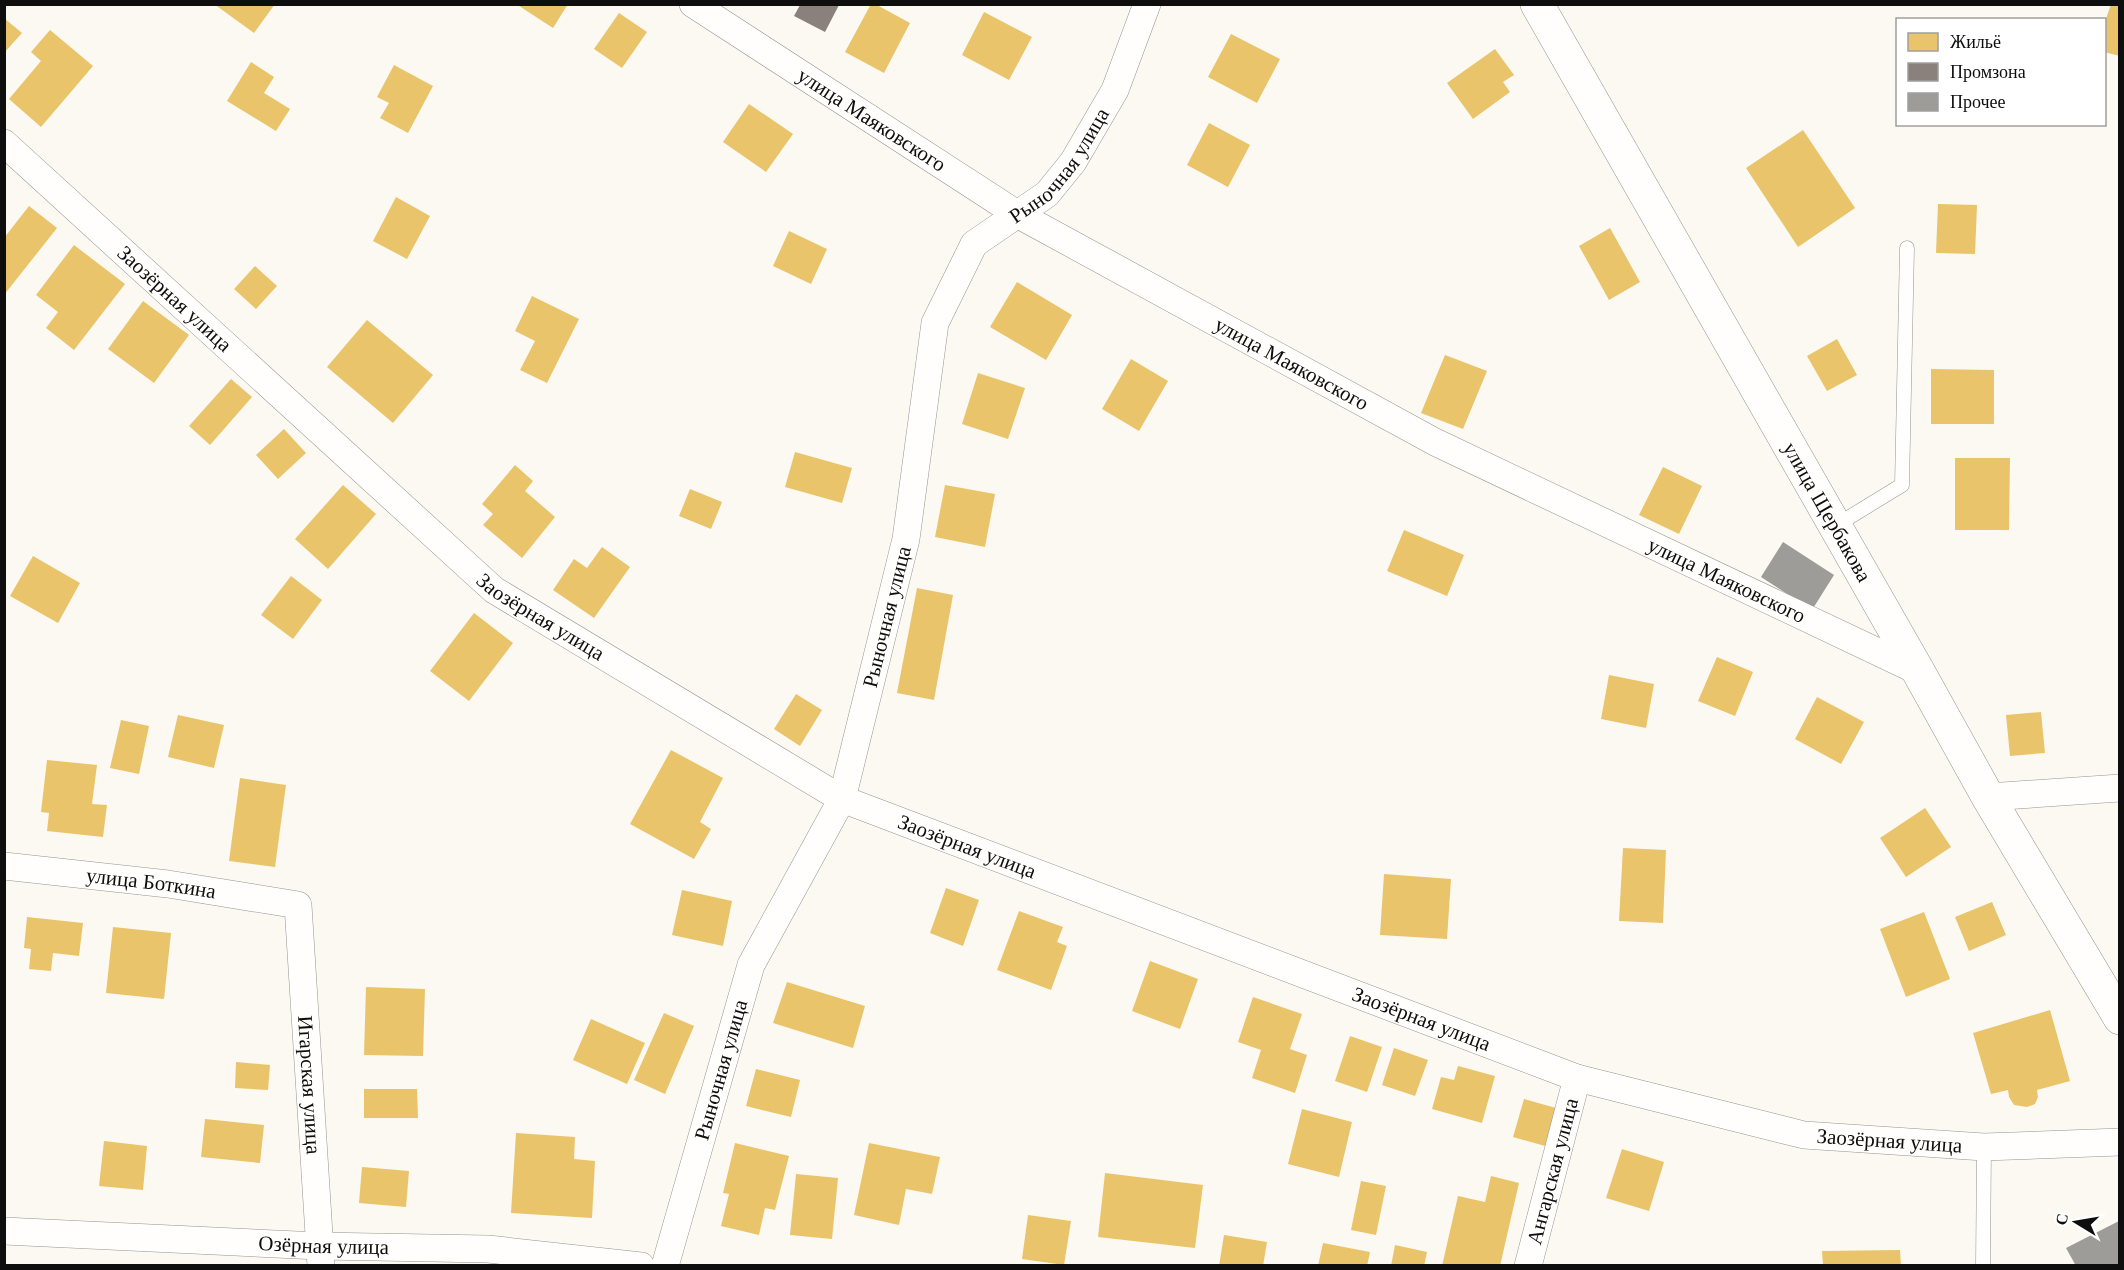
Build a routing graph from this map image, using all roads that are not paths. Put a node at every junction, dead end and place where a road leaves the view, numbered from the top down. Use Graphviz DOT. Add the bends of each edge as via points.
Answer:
graph roads {
  1 [pos="693,4"];
  2 [pos="1147,4"];
  3 [pos="1538,4"];
  4 [pos="4,143"];
  5 [pos="1017,214"];
  6 [pos="1907,248"];
  7 [pos="1835,526"];
  8 [pos="1918,671"];
  9 [pos="2120,788"];
  10 [pos="1988,797"];
  11 [pos="842,798"];
  12 [pos="4,866"];
  13 [pos="298,905"];
  14 [pos="2120,1018"];
  15 [pos="1577,1078"];
  16 [pos="2119,1144"];
  17 [pos="1984,1147"];
  18 [pos="4,1231"];
  19 [pos="320,1256"];
  20 [pos="641,1266"];
  21 [pos="665,1266"];
  22 [pos="1528,1266"];
  23 [pos="1983,1266"];
  1 -- 5 [label="street, улица Маяковского"];
  2 -- 5 [label="street, Рыночная улица" via="1115,90 1073,162 1047,194"];
  3 -- 7 [label="street, улица Щербакова"];
  4 -- 11 [label="street, Заозёрная улица" via="494,590"];
  5 -- 8 [label="street, улица Маяковского" via="1435,442"];
  5 -- 11 [label="street, Рыночная улица" via="974,244 935,323 906,539"];
  6 -- 7 [label="lane" via="1902,485"];
  7 -- 8 [label="street, улица Щербакова"];
  8 -- 10 [label="street, улица Щербакова"];
  9 -- 10 [label="street"];
  10 -- 14 [label="street, улица Щербакова"];
  11 -- 15 [label="street, Заозёрная улица"];
  11 -- 21 [label="street, Рыночная улица" via="751,965"];
  12 -- 13 [label="street, улица Боткина" via="168,884"];
  13 -- 19 [label="street, Игарская улица"];
  15 -- 17 [label="street, Заозёрная улица" via="1804,1135"];
  15 -- 22 [label="street, Ангарская улица"];
  16 -- 17 [label="street, Заозёрная улица"];
  17 -- 23 [label="lane"];
  18 -- 19 [label="street, Озёрная улица"];
  19 -- 20 [label="street, Озёрная улица" via="488,1249"];
}
